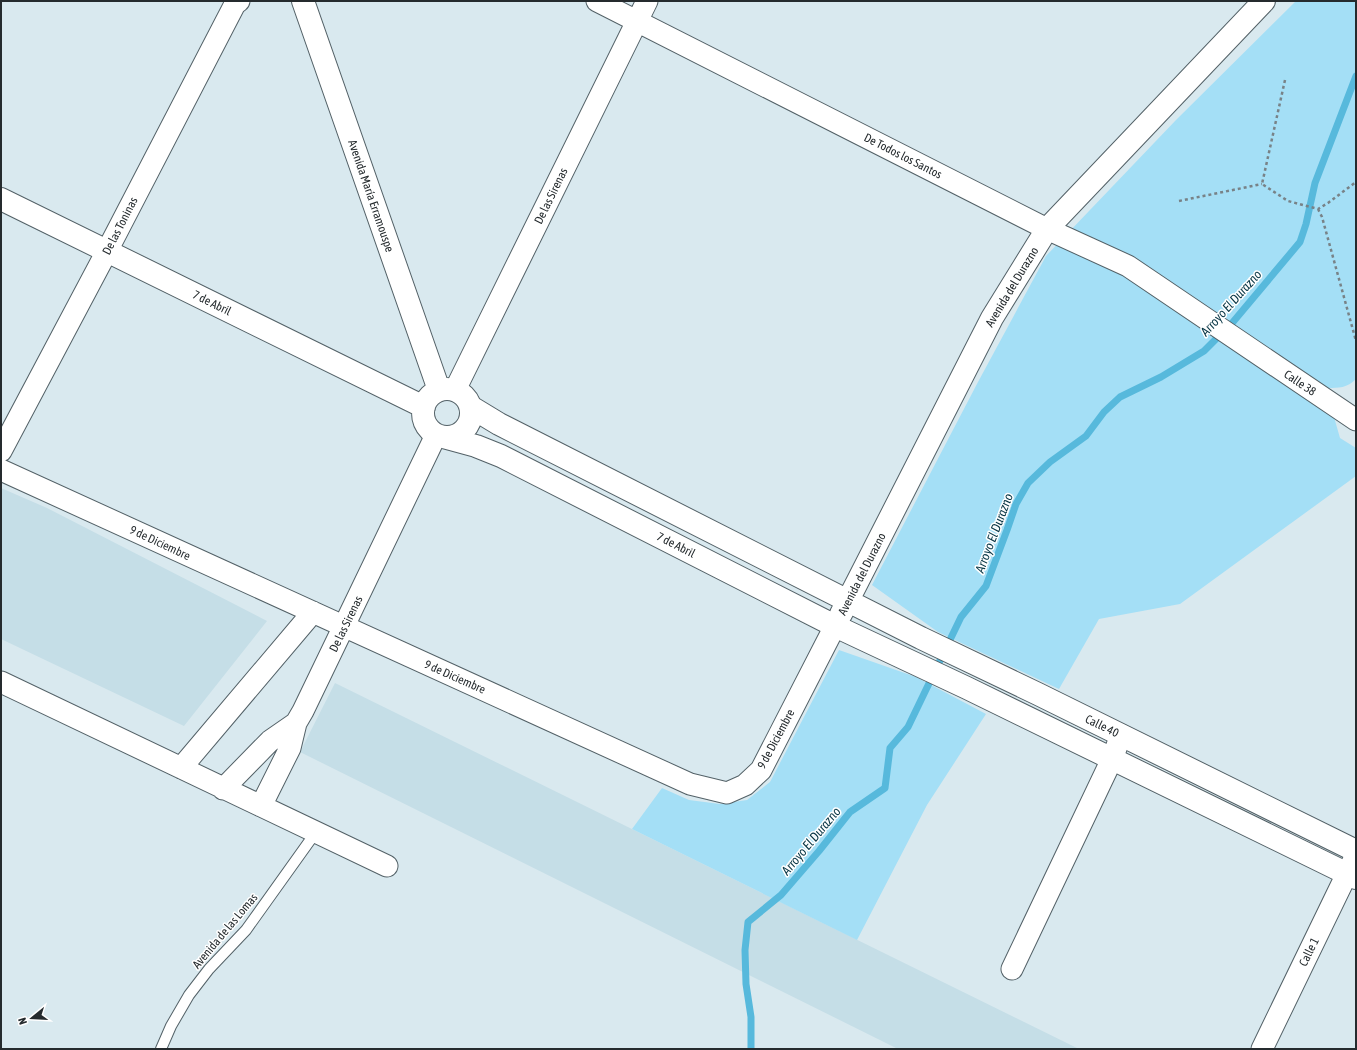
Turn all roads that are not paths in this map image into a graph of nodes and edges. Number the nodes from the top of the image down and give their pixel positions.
1 (239, 1) edge
2 (303, 1) edge
3 (597, 1) edge
4 (647, 1) edge
5 (1264, 1) edge
6 (638, 21) junction
7 (1, 199) edge
8 (1047, 229) junction
9 (107, 251) junction
10 (1203, 318) joint
11 (447, 390) junction
12 (424, 407) junction
13 (470, 407) junction
14 (1354, 415) edge
15 (439, 436) junction
16 (1, 450) edge
17 (1, 470) edge
18 (848, 601) junction
19 (313, 612) junction
20 (835, 626) junction
21 (344, 627) junction
22 (1, 682) edge
23 (296, 723) junction
24 (1121, 735) junction
25 (1112, 759) junction
26 (181, 768) junction
27 (223, 789) junction
28 (261, 806) junction
29 (316, 832) junction
30 (1356, 851) edge
31 (387, 866) dead end
32 (1353, 869) edge
33 (1012, 970) dead end
34 (161, 1049) edge
35 (1262, 1049) edge

1 - 9 street, De las Toninas
2 - 11 main road, Avenida María Erramouspe
3 - 6 street, De Todos los Santos
4 - 6 street, De las Sirenas
5 - 8 main road, Avenida del Durazno
6 - 8 street, De Todos los Santos
6 - 11 street, De las Sirenas
7 - 9 main road, 7 de Abril
8 - 10 street, De Todos los Santos
8 - 18 main road, Avenida del Durazno
9 - 12 main road, 7 de Abril
9 - 16 street, De las Toninas
10 - 14 street, Calle 38
11 - 12 main road
11 - 13 main road
12 - 15 main road
13 - 15 main road
13 - 18 main road
15 - 20 main road, 7 de Abril
15 - 21 street, De las Sirenas
17 - 19 street, 9 de Diciembre
18 - 20 main road, Avenida del Durazno
18 - 24 main road, Calle 40
19 - 21 street, 9 de Diciembre
19 - 26 street
20 - 21 street, 9 de Diciembre
20 - 25 main road, 7 de Abril
21 - 23 street, De las Sirenas
22 - 26 street
23 - 27 street, De las Sirenas
23 - 28 street
24 - 25 street
24 - 30 main road, Calle 40
25 - 32 main road
25 - 33 street
26 - 27 street
27 - 28 street
28 - 29 street
29 - 31 street
29 - 34 lane, Avenida de las Lomas
32 - 35 street, Calle 1

